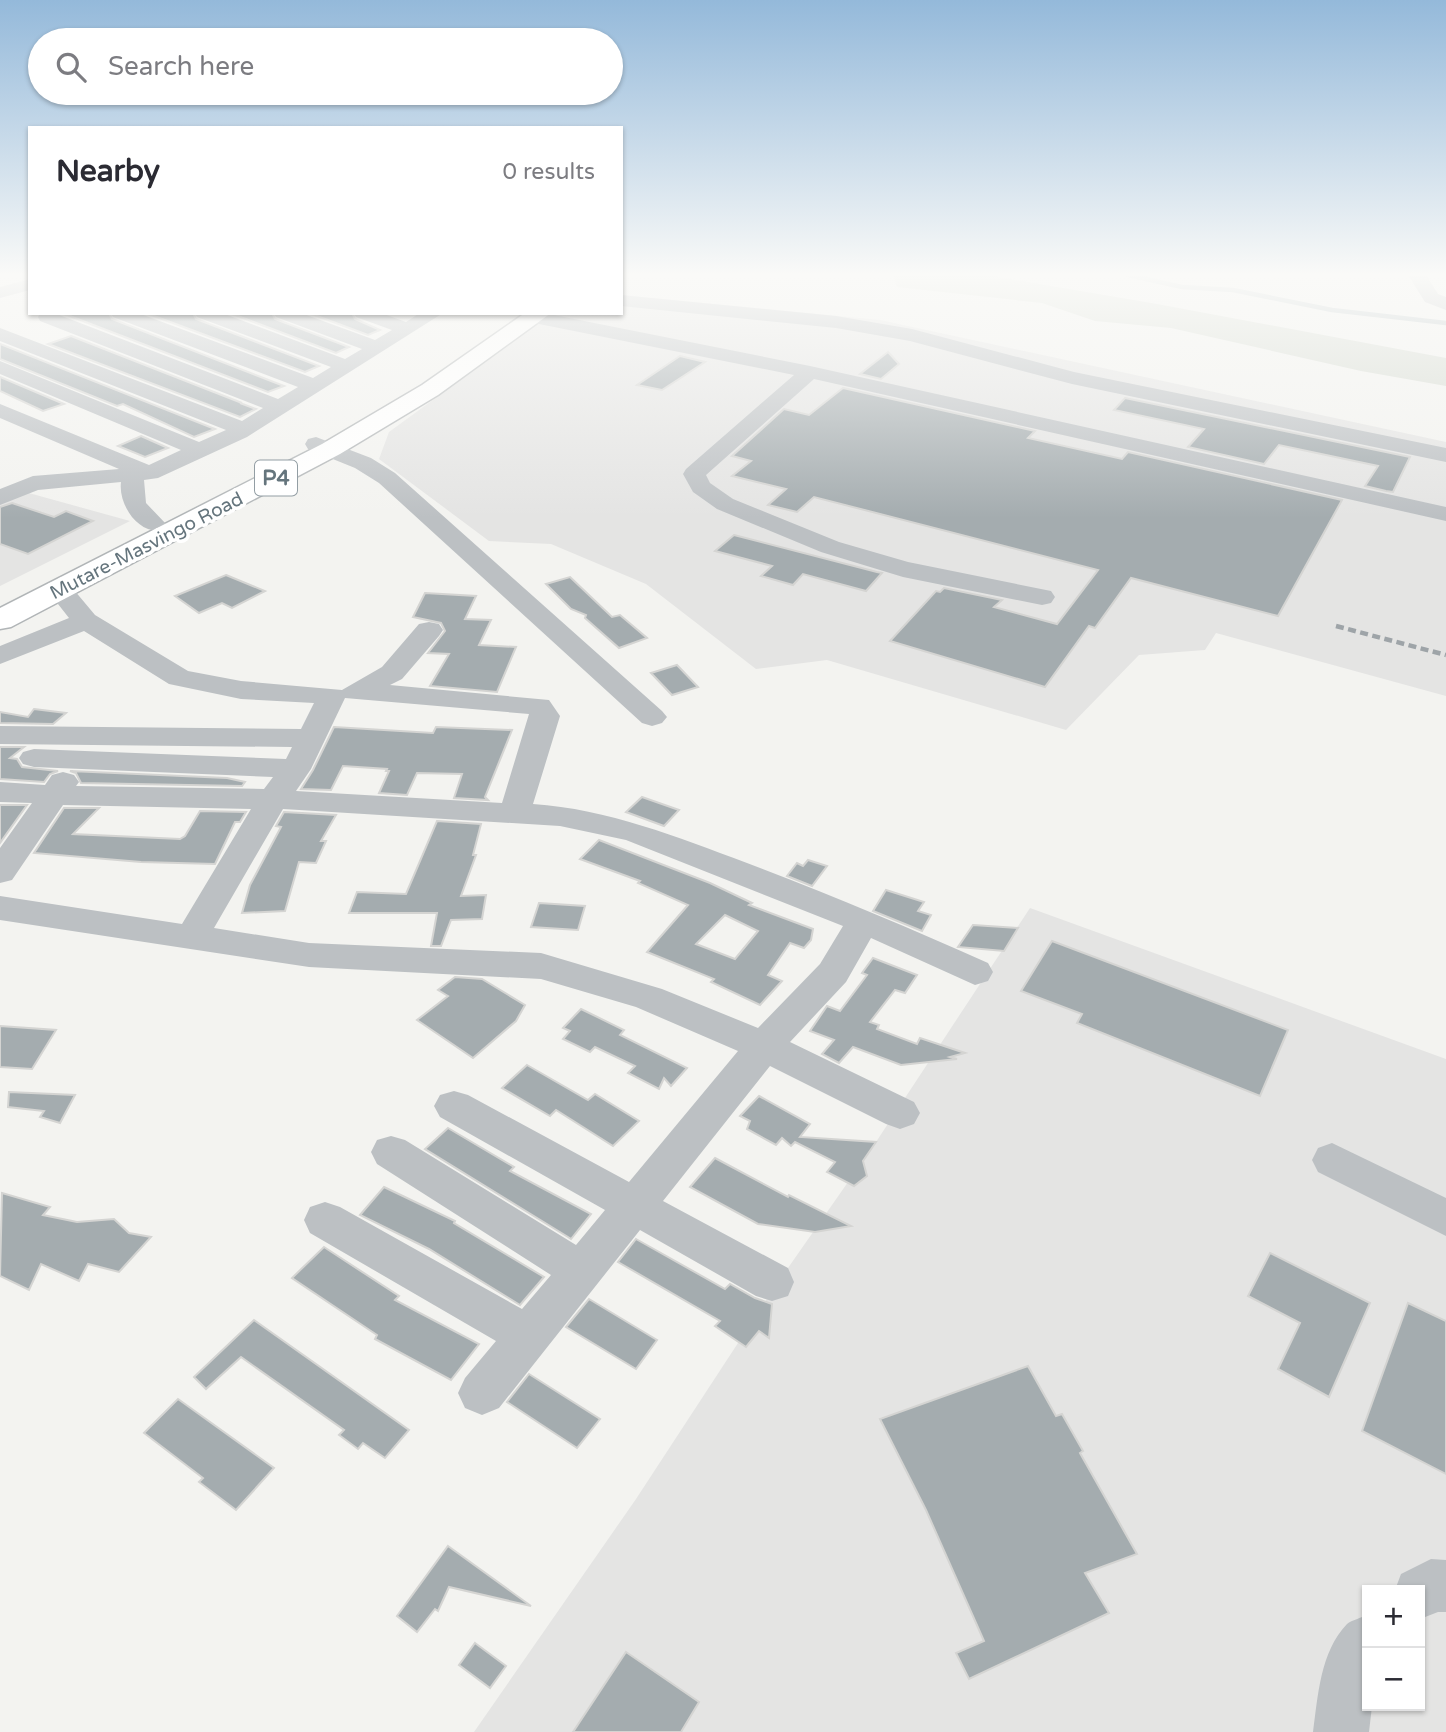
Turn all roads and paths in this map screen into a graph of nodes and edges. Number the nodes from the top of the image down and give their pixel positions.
1 (56, 356) edge
2 (154, 356) edge
3 (234, 356) edge
4 (320, 356) edge
5 (365, 356) edge
6 (476, 356) edge
7 (731, 356) edge
8 (989, 356) edge
9 (347, 366) junction
10 (0, 368) edge
11 (810, 372) junction
12 (315, 386) junction
13 (55, 391) junction
14 (280, 407) junction
15 (0, 411) edge
16 (244, 429) junction
17 (323, 447) junction
18 (199, 450) junction
19 (1446, 456) edge
20 (0, 472) edge
21 (142, 474) junction
22 (33, 483) junction
23 (0, 498) edge
24 (1446, 513) edge
25 (155, 525) junction
26 (60, 590) junction
27 (1042, 597) dead end
28 (0, 607) edge
29 (0, 620) edge
30 (86, 621) junction
31 (429, 630) dead end
32 (0, 656) edge
33 (346, 693) junction
34 (652, 718) dead end
35 (0, 735) edge
36 (312, 738) junction
37 (85, 749) junction
38 (0, 757) edge
39 (296, 769) junction
40 (0, 792) edge
41 (55, 795) junction
42 (273, 799) junction
43 (514, 814) junction
44 (0, 872) edge
45 (0, 908) edge
46 (864, 921) junction
47 (192, 937) junction
48 (975, 972) dead end
49 (764, 1046) junction
50 (454, 1106) dead end
51 (900, 1113) dead end
52 (391, 1152) dead end
53 (1332, 1160) dead end
54 (634, 1206) junction
55 (1446, 1218) edge
56 (325, 1220) dead end
57 (581, 1271) junction
58 (772, 1282) dead end
59 (528, 1336) junction
60 (482, 1393) dead end
61 (1446, 1586) edge
62 (1425, 1589) edge
63 (1363, 1648) edge
64 (1341, 1732) edge

1 - 16 street
2 - 14 street
3 - 12 street
4 - 9 street
5 - 9 street
6 - 17 highway, Mutare-Masvingo Road / P4
7 - 11 street
8 - 19 street
9 - 12 street
10 - 13 street
11 - 24 street
11 - 27 street
12 - 14 street
13 - 15 street
13 - 18 street
14 - 16 street
15 - 21 street
16 - 18 street
17 - 25 highway, Mutare-Masvingo Road / P4
17 - 26 highway, Mutare-Masvingo Road / P4
17 - 34 street
18 - 21 street
20 - 22 street
21 - 22 street
21 - 25 street
22 - 23 street
25 - 28 highway, Mutare-Masvingo Road / P4
26 - 29 highway, Mutare-Masvingo Road / P4
26 - 30 street
30 - 32 street
30 - 33 street
31 - 33 street
33 - 36 street
33 - 43 street
35 - 37 street
36 - 37 street
36 - 39 street
37 - 38 street
37 - 39 street
37 - 41 street
39 - 42 street
40 - 41 street
41 - 42 street
41 - 44 street
42 - 43 street
42 - 47 street
43 - 46 street
45 - 47 street
46 - 48 street
46 - 49 street
47 - 49 street
49 - 51 street
49 - 54 street
50 - 54 street
52 - 57 street
53 - 55 street
54 - 57 street
54 - 58 street
56 - 59 street
57 - 59 street
59 - 60 street
61 - 62 street
63 - 64 street

